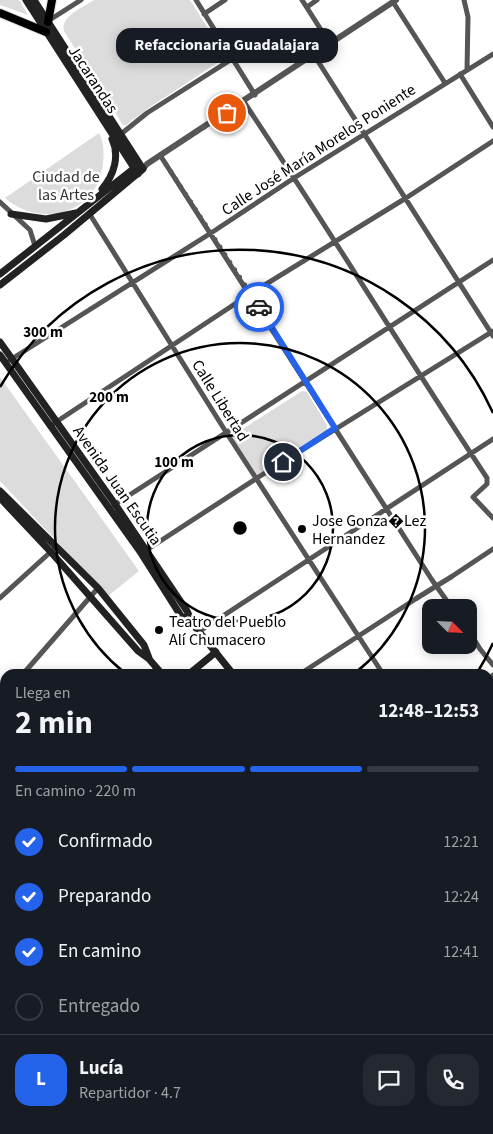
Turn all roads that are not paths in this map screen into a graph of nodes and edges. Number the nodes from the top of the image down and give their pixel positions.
1 (26, 0) edge
2 (34, 0) edge
3 (52, 0) edge
4 (81, 0) edge
5 (196, 0) edge
6 (225, 0) edge
7 (302, 0) edge
8 (317, 0) edge
9 (464, 0) edge
10 (395, 1) edge
11 (306, 6) junction
12 (0, 13) edge
13 (204, 14) junction
14 (48, 22) junction
15 (46, 32) junction
16 (330, 44) junction
17 (493, 54) edge
18 (314, 55) junction
19 (232, 59) junction
20 (467, 70) junction
21 (460, 74) junction
22 (445, 83) junction
23 (254, 95) junction
24 (244, 102) junction
25 (102, 116) junction
26 (493, 127) edge
27 (121, 134) junction
28 (365, 134) junction
29 (493, 141) edge
30 (160, 155) junction
31 (140, 168) junction
32 (294, 178) junction
33 (406, 198) junction
34 (93, 200) junction
35 (0, 202) edge
36 (78, 212) junction
37 (89, 213) junction
38 (12, 214) junction
39 (211, 233) junction
40 (334, 242) junction
41 (36, 246) junction
42 (493, 260) edge
43 (0, 274) edge
44 (133, 283) junction
45 (458, 283) junction
46 (0, 285) edge
47 (250, 294) junction
48 (389, 328) junction
49 (492, 333) edge
50 (0, 342) edge
51 (172, 345) junction
52 (0, 355) edge
53 (9, 361) junction
54 (420, 376) junction
55 (306, 381) junction
56 (53, 424) junction
57 (335, 428) junction
58 (226, 432) junction
59 (493, 439) edge
60 (471, 453) junction
61 (257, 478) junction
62 (0, 491) edge
63 (0, 498) edge
64 (112, 506) junction
65 (386, 507) junction
66 (493, 518) edge
67 (53, 549) junction
68 (493, 549) edge
69 (144, 551) junction
70 (309, 558) junction
71 (98, 588) junction
72 (90, 597) junction
73 (0, 598) edge
74 (446, 599) edge
75 (200, 631) junction
76 (359, 635) junction
77 (478, 643) edge
78 (216, 652) junction
79 (149, 658) junction
80 (493, 664) edge
81 (27, 669) edge
82 (157, 669) edge
83 (195, 669) edge
84 (229, 669) edge
85 (308, 669) edge
86 (379, 669) edge

1 - 15 main road, Jacarandas
2 - 14 main road, Jacarandas
3 - 14 main road
4 - 14 street
5 - 13 street
6 - 13 street
7 - 11 street
8 - 11 street
9 - 20 street
10 - 16 street
10 - 22 street
11 - 16 street
12 - 15 main road
13 - 19 street
14 - 27 main road, Jacarandas
15 - 25 main road, Jacarandas
16 - 18 street
17 - 20 street, Calle José María Morelos Poniente
18 - 23 street
18 - 28 street
19 - 23 street
19 - 27 street
20 - 21 street, Calle José María Morelos Poniente
21 - 22 street, Calle José María Morelos Poniente
21 - 26 street
22 - 28 street, Calle José María Morelos Poniente
23 - 24 street
24 - 30 street
24 - 32 street
25 - 31 main road, Jacarandas
25 - 34 main road
27 - 31 main road, Jacarandas
28 - 32 street, Calle José María Morelos Poniente
28 - 33 street
29 - 33 street
30 - 31 street
30 - 39 street
31 - 34 main road
31 - 37 main road
32 - 39 street, Calle José María Morelos Poniente
32 - 40 street
33 - 40 street
33 - 45 street
34 - 36 main road
35 - 38 street
36 - 38 main road
36 - 41 main road
37 - 44 street, Calle Libertad
37 - 46 main road
38 - 41 street
39 - 44 street, Calle José María Morelos Poniente
39 - 47 street
40 - 47 street
40 - 48 street
41 - 43 main road
42 - 45 street
44 - 51 street, Calle Libertad
44 - 53 street, Calle José María Morelos Poniente
45 - 48 street
45 - 49 street
47 - 51 street
47 - 55 street
48 - 54 street
48 - 55 street
49 - 54 street
50 - 53 main road, Avenida Juan Escutia
51 - 56 street
51 - 58 street, Calle Libertad
52 - 53 main road, Avenida Juan Escutia
53 - 56 main road, Avenida Juan Escutia
54 - 57 street
54 - 60 street
55 - 57 street
55 - 58 street
56 - 64 main road, Avenida Juan Escutia
57 - 61 street
57 - 65 street
58 - 61 street, Calle Libertad
58 - 64 street
59 - 60 street
60 - 65 street
60 - 66 street
61 - 69 street
61 - 70 street, Calle Libertad
62 - 67 main road
63 - 67 main road
64 - 69 main road, Avenida Juan Escutia
65 - 70 street
65 - 74 street
67 - 71 main road
67 - 72 main road
67 - 73 street
68 - 76 street, bridge
69 - 75 main road, Avenida Juan Escutia
70 - 75 street
70 - 76 street, Calle Libertad
71 - 72 street
71 - 79 main road
72 - 79 main road
72 - 81 street
75 - 78 main road, Avenida Juan Escutia
76 - 85 street
76 - 86 street, Calle Libertad
77 - 80 street
78 - 83 main road
78 - 84 main road, Avenida Juan Escutia
79 - 82 main road

